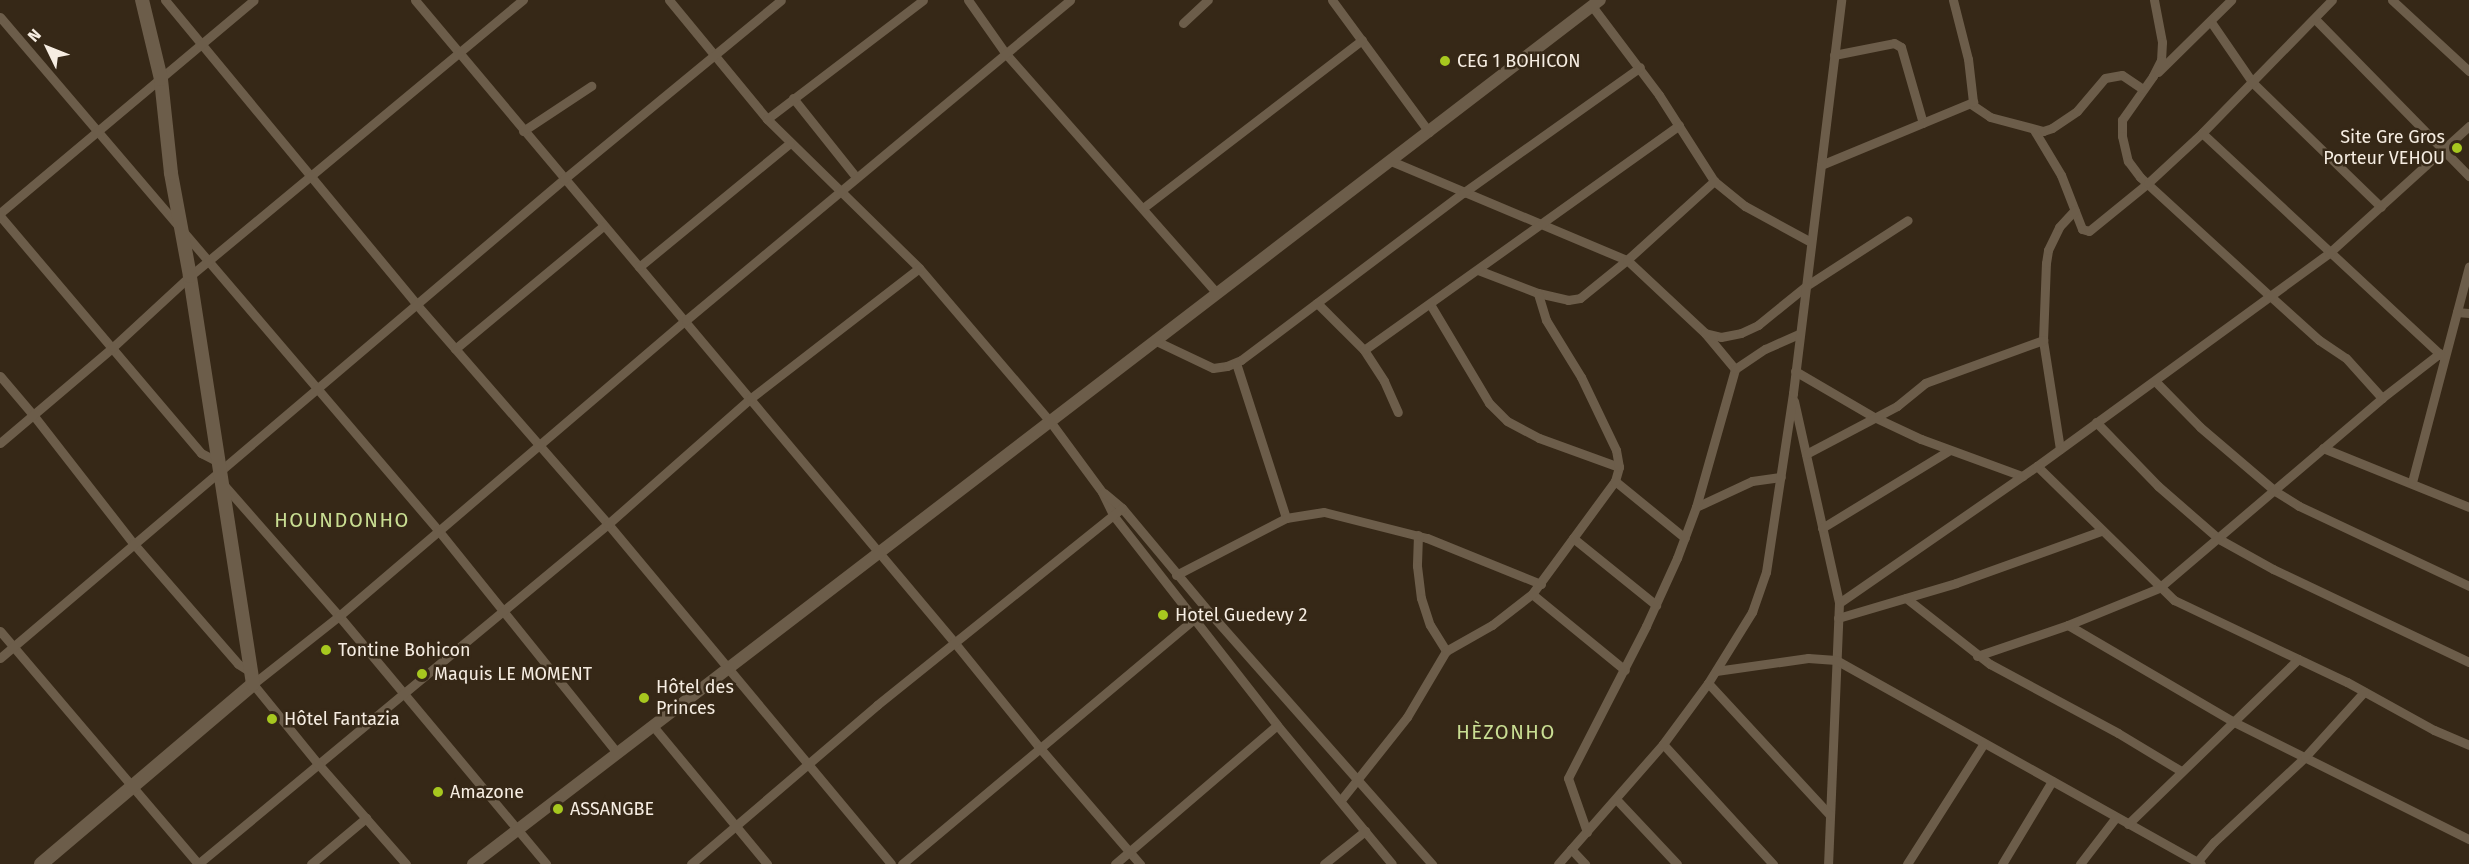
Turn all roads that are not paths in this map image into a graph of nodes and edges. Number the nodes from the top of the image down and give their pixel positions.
1 (142, 0) edge
2 (165, 0) edge
3 (254, 0) edge
4 (415, 0) edge
5 (524, 0) edge
6 (669, 0) edge
7 (781, 0) edge
8 (923, 0) edge
9 (968, 0) edge
10 (1070, 0) edge
11 (1208, 0) edge
12 (1332, 0) edge
13 (1841, 0) edge
14 (1953, 0) edge
15 (2154, 0) edge
16 (2231, 0) edge
17 (2331, 0) edge
18 (2391, 0) edge
19 (1596, 3) edge
20 (0, 17) edge
21 (2316, 19) junction
22 (2211, 22) junction
23 (1183, 23) dead end
24 (1362, 40) junction
25 (202, 43) junction
26 (1006, 54) junction
27 (1834, 55) junction
28 (459, 56) junction
29 (714, 58) junction
30 (1640, 67) junction
31 (2469, 71) edge
32 (2154, 76) junction
33 (161, 79) junction
34 (2253, 83) junction
35 (591, 86) dead end
36 (2143, 89) junction
37 (793, 98) junction
38 (1971, 104) junction
39 (767, 119) junction
40 (1923, 123) junction
41 (1679, 125) junction
42 (2469, 126) edge
43 (98, 130) junction
44 (2034, 130) junction
45 (523, 131) junction
46 (1429, 132) junction
47 (2202, 133) junction
48 (790, 143) junction
49 (2443, 152) junction
50 (1391, 160) junction
51 (1821, 165) junction
52 (311, 175) junction
53 (2469, 176) edge
54 (856, 177) junction
55 (564, 179) junction
56 (1714, 181) junction
57 (2148, 183) junction
58 (841, 190) junction
59 (1463, 193) junction
60 (2381, 207) junction
61 (1143, 208) junction
62 (2075, 210) junction
63 (0, 214) edge
64 (1908, 220) dead end
65 (1542, 223) junction
66 (603, 226) junction
67 (182, 233) junction
68 (1809, 241) junction
69 (2328, 253) junction
70 (1627, 260) junction
71 (209, 262) junction
72 (2469, 266) edge
73 (639, 267) junction
74 (919, 268) junction
75 (1478, 270) junction
76 (190, 276) junction
77 (1806, 286) junction
78 (1216, 292) junction
79 (1538, 292) junction
80 (2269, 296) junction
81 (1317, 303) junction
82 (1430, 304) junction
83 (417, 305) junction
84 (2457, 312) junction
85 (2469, 313) edge
86 (686, 320) junction
87 (1705, 333) junction
88 (1798, 334) junction
89 (1154, 340) junction
90 (2043, 340) junction
91 (113, 347) junction
92 (455, 349) junction
93 (1364, 350) junction
94 (2442, 355) junction
95 (1236, 363) junction
96 (1735, 369) junction
97 (1795, 371) junction
98 (0, 376) edge
99 (2155, 381) junction
100 (317, 388) junction
101 (1793, 393) junction
102 (751, 398) junction
103 (2382, 399) junction
104 (1398, 412) dead end
105 (34, 416) junction
106 (1874, 417) junction
107 (1049, 420) junction
108 (2096, 422) junction
109 (0, 442) edge
110 (539, 445) junction
111 (2323, 448) junction
112 (2060, 449) junction
113 (1948, 450) junction
114 (1806, 454) junction
115 (2037, 466) junction
116 (1619, 467) junction
117 (219, 471) junction
118 (2022, 476) junction
119 (1781, 477) junction
120 (1615, 481) junction
121 (2412, 482) junction
122 (2275, 491) junction
123 (1102, 492) junction
124 (1696, 507) junction
125 (2469, 507) edge
126 (1122, 508) junction
127 (1113, 514) junction
128 (1286, 518) junction
129 (608, 525) junction
130 (1822, 528) junction
131 (438, 530) junction
132 (2102, 531) junction
133 (1418, 535) junction
134 (1573, 538) junction
135 (1685, 538) junction
136 (2218, 539) junction
137 (134, 543) junction
138 (879, 553) junction
139 (1176, 575) junction
140 (1541, 584) junction
141 (2469, 586) edge
142 (2159, 588) junction
143 (1532, 594) junction
144 (1906, 598) junction
145 (1839, 603) junction
146 (1656, 605) junction
147 (505, 611) junction
148 (339, 616) junction
149 (1838, 618) junction
150 (1194, 619) junction
151 (2068, 625) junction
152 (0, 631) edge
153 (954, 642) junction
154 (13, 647) junction
155 (1446, 651) junction
156 (1977, 656) junction
157 (1248, 657) junction
158 (0, 658) edge
159 (2298, 659) junction
160 (1836, 660) junction
161 (2469, 662) edge
162 (728, 668) junction
163 (1234, 668) junction
164 (1625, 670) junction
165 (1716, 671) junction
166 (252, 678) junction
167 (1708, 683) junction
168 (2364, 692) junction
169 (405, 695) junction
170 (2232, 721) junction
171 (1277, 725) junction
172 (653, 726) junction
173 (1984, 743) junction
174 (1663, 744) junction
175 (2469, 745) edge
176 (1039, 747) junction
177 (617, 753) junction
178 (2306, 757) junction
179 (808, 764) junction
180 (319, 765) junction
181 (2181, 771) junction
182 (1356, 779) junction
183 (2052, 781) junction
184 (131, 787) junction
185 (1617, 799) junction
186 (1341, 800) junction
187 (1830, 815) junction
188 (2116, 817) junction
189 (366, 818) junction
190 (2128, 824) junction
191 (736, 826) junction
192 (518, 830) junction
193 (1365, 831) junction
194 (1587, 832) junction
195 (2469, 839) edge
196 (1571, 849) junction
197 (1130, 851) junction
198 (2199, 863) edge
199 (41, 864) edge
200 (198, 864) edge
201 (311, 864) edge
202 (406, 864) edge
203 (473, 864) edge
204 (546, 864) edge
205 (691, 864) edge
206 (767, 864) edge
207 (891, 864) edge
208 (902, 864) edge
209 (1114, 864) edge
210 (1140, 864) edge
211 (1324, 864) edge
212 (1392, 864) edge
213 (1432, 864) edge
214 (1558, 864) edge
215 (1585, 864) edge
216 (1677, 864) edge
217 (1773, 864) edge
218 (1828, 864) edge
219 (1907, 864) edge
220 (2002, 864) edge
221 (2080, 864) edge

1 - 33 main road
2 - 25 street
3 - 25 street
4 - 28 street
5 - 28 street
6 - 29 street
7 - 29 street
8 - 37 street
9 - 26 street
10 - 26 street
11 - 23 street
12 - 24 street
13 - 27 street
14 - 38 street
15 - 32 street
16 - 22 street
17 - 21 street
18 - 31 street
19 - 30 street
19 - 46 street
20 - 43 street
21 - 34 street
21 - 49 street
22 - 32 street
22 - 34 street
24 - 46 street
24 - 61 street
25 - 33 street
25 - 52 street
26 - 54 street
26 - 61 street
27 - 40 street
27 - 51 street
28 - 45 street
28 - 52 street
29 - 39 street
29 - 55 street
30 - 41 street
30 - 59 street
32 - 36 street
33 - 43 street
33 - 67 main road
34 - 47 street
34 - 60 street
35 - 45 street
36 - 44 street
36 - 57 street
37 - 39 street
37 - 54 street
38 - 40 street
38 - 44 street
39 - 48 street
40 - 51 street
41 - 56 street
41 - 65 street
42 - 49 street
43 - 63 street
43 - 67 street
44 - 62 street
45 - 55 street
46 - 50 street
47 - 57 street
47 - 69 street
48 - 58 street
48 - 73 street
49 - 53 street
49 - 60 street
50 - 59 street
50 - 78 street
51 - 68 street
52 - 71 street
52 - 83 street
54 - 58 street
55 - 66 street
55 - 83 street
56 - 68 street
56 - 70 street
57 - 62 street
57 - 80 street
58 - 74 street
58 - 86 street
59 - 65 street
59 - 81 street
60 - 69 street
61 - 78 street
62 - 90 street
63 - 91 street
64 - 77 street
65 - 70 street
65 - 75 street
66 - 73 street
66 - 92 street
67 - 71 street
67 - 76 main road
68 - 77 street
69 - 80 street
69 - 94 street
70 - 79 street
70 - 87 street
71 - 76 street
71 - 100 street
72 - 84 street
73 - 86 street
74 - 102 street
74 - 107 street
75 - 79 street
75 - 82 street
76 - 91 street
76 - 117 main road
77 - 87 street
77 - 88 street
78 - 89 street
79 - 116 street
80 - 99 street
80 - 103 street
81 - 93 street
81 - 95 street
82 - 93 street
82 - 116 street
83 - 92 street
83 - 100 street
84 - 85 street
84 - 94 street
86 - 102 street
86 - 110 street
87 - 96 street
88 - 96 street
88 - 97 street
89 - 95 street
89 - 107 street
90 - 106 street
90 - 112 street
91 - 105 street
91 - 117 street
92 - 110 street
93 - 104 street
94 - 103 street
94 - 121 street
95 - 128 street
96 - 124 street
97 - 101 street
97 - 106 street
98 - 105 street
99 - 108 street
99 - 122 street
100 - 117 street
100 - 131 street
101 - 114 street
101 - 119 street
102 - 129 street
102 - 138 street
103 - 111 street
105 - 109 street
105 - 137 street
106 - 113 street
106 - 114 street
107 - 123 street
107 - 138 street
108 - 112 street
108 - 136 street
110 - 129 street
110 - 131 street
111 - 121 street
111 - 122 street
112 - 115 street
113 - 118 street
113 - 130 street
114 - 130 street
115 - 118 street
115 - 132 street
116 - 120 street
117 - 137 street
117 - 148 street
117 - 166 main road
118 - 145 street
119 - 124 street
119 - 165 street
120 - 134 street
120 - 135 street
121 - 125 street
122 - 136 street
122 - 141 street
123 - 126 street
123 - 127 street
124 - 135 street
126 - 127 street
126 - 139 street
127 - 150 street
127 - 153 street
128 - 133 street
128 - 139 street
129 - 147 street
129 - 162 street
130 - 145 street
131 - 147 street
131 - 148 street
132 - 142 street
132 - 144 street
133 - 140 street
133 - 155 street
134 - 140 street
134 - 146 street
135 - 146 street
136 - 142 street
136 - 161 street
137 - 154 street
137 - 166 street
138 - 153 street
138 - 162 street
139 - 157 street
140 - 143 street
142 - 151 street
142 - 159 street
143 - 155 street
143 - 164 street
144 - 149 street
144 - 156 street
145 - 149 street
146 - 164 street
147 - 169 street
147 - 177 street
148 - 166 street
148 - 169 street
149 - 160 street
150 - 163 street
150 - 176 street
151 - 156 street
151 - 170 street
152 - 154 street
153 - 176 street
153 - 179 street
154 - 158 street
154 - 184 street
155 - 182 street
156 - 181 street
157 - 163 street
157 - 182 street
159 - 168 street
159 - 170 street
160 - 165 street
160 - 173 street
160 - 187 street
162 - 172 street
162 - 179 street
163 - 171 street
164 - 194 street
165 - 167 street
166 - 180 street
166 - 184 main road
167 - 174 street
167 - 187 street
168 - 175 street
168 - 178 street
169 - 180 street
169 - 192 street
170 - 178 street
170 - 181 street
171 - 186 street
171 - 197 street
172 - 177 street
172 - 191 street
173 - 183 street
173 - 219 street
174 - 185 street
174 - 217 street
176 - 197 street
176 - 208 street
177 - 192 street
178 - 195 street
178 - 198 street
179 - 191 street
179 - 207 street
180 - 189 street
180 - 200 street
181 - 190 street
182 - 186 street
182 - 213 street
183 - 188 street
183 - 220 street
184 - 199 main road
184 - 200 street
185 - 194 street
185 - 216 street
186 - 193 street
187 - 218 street
188 - 190 street
188 - 221 street
189 - 201 street
189 - 202 street
190 - 198 street
191 - 205 street
191 - 206 street
192 - 203 street
192 - 204 street
193 - 211 street
193 - 212 street
194 - 196 street
196 - 214 street
196 - 215 street
197 - 209 street
197 - 210 street

